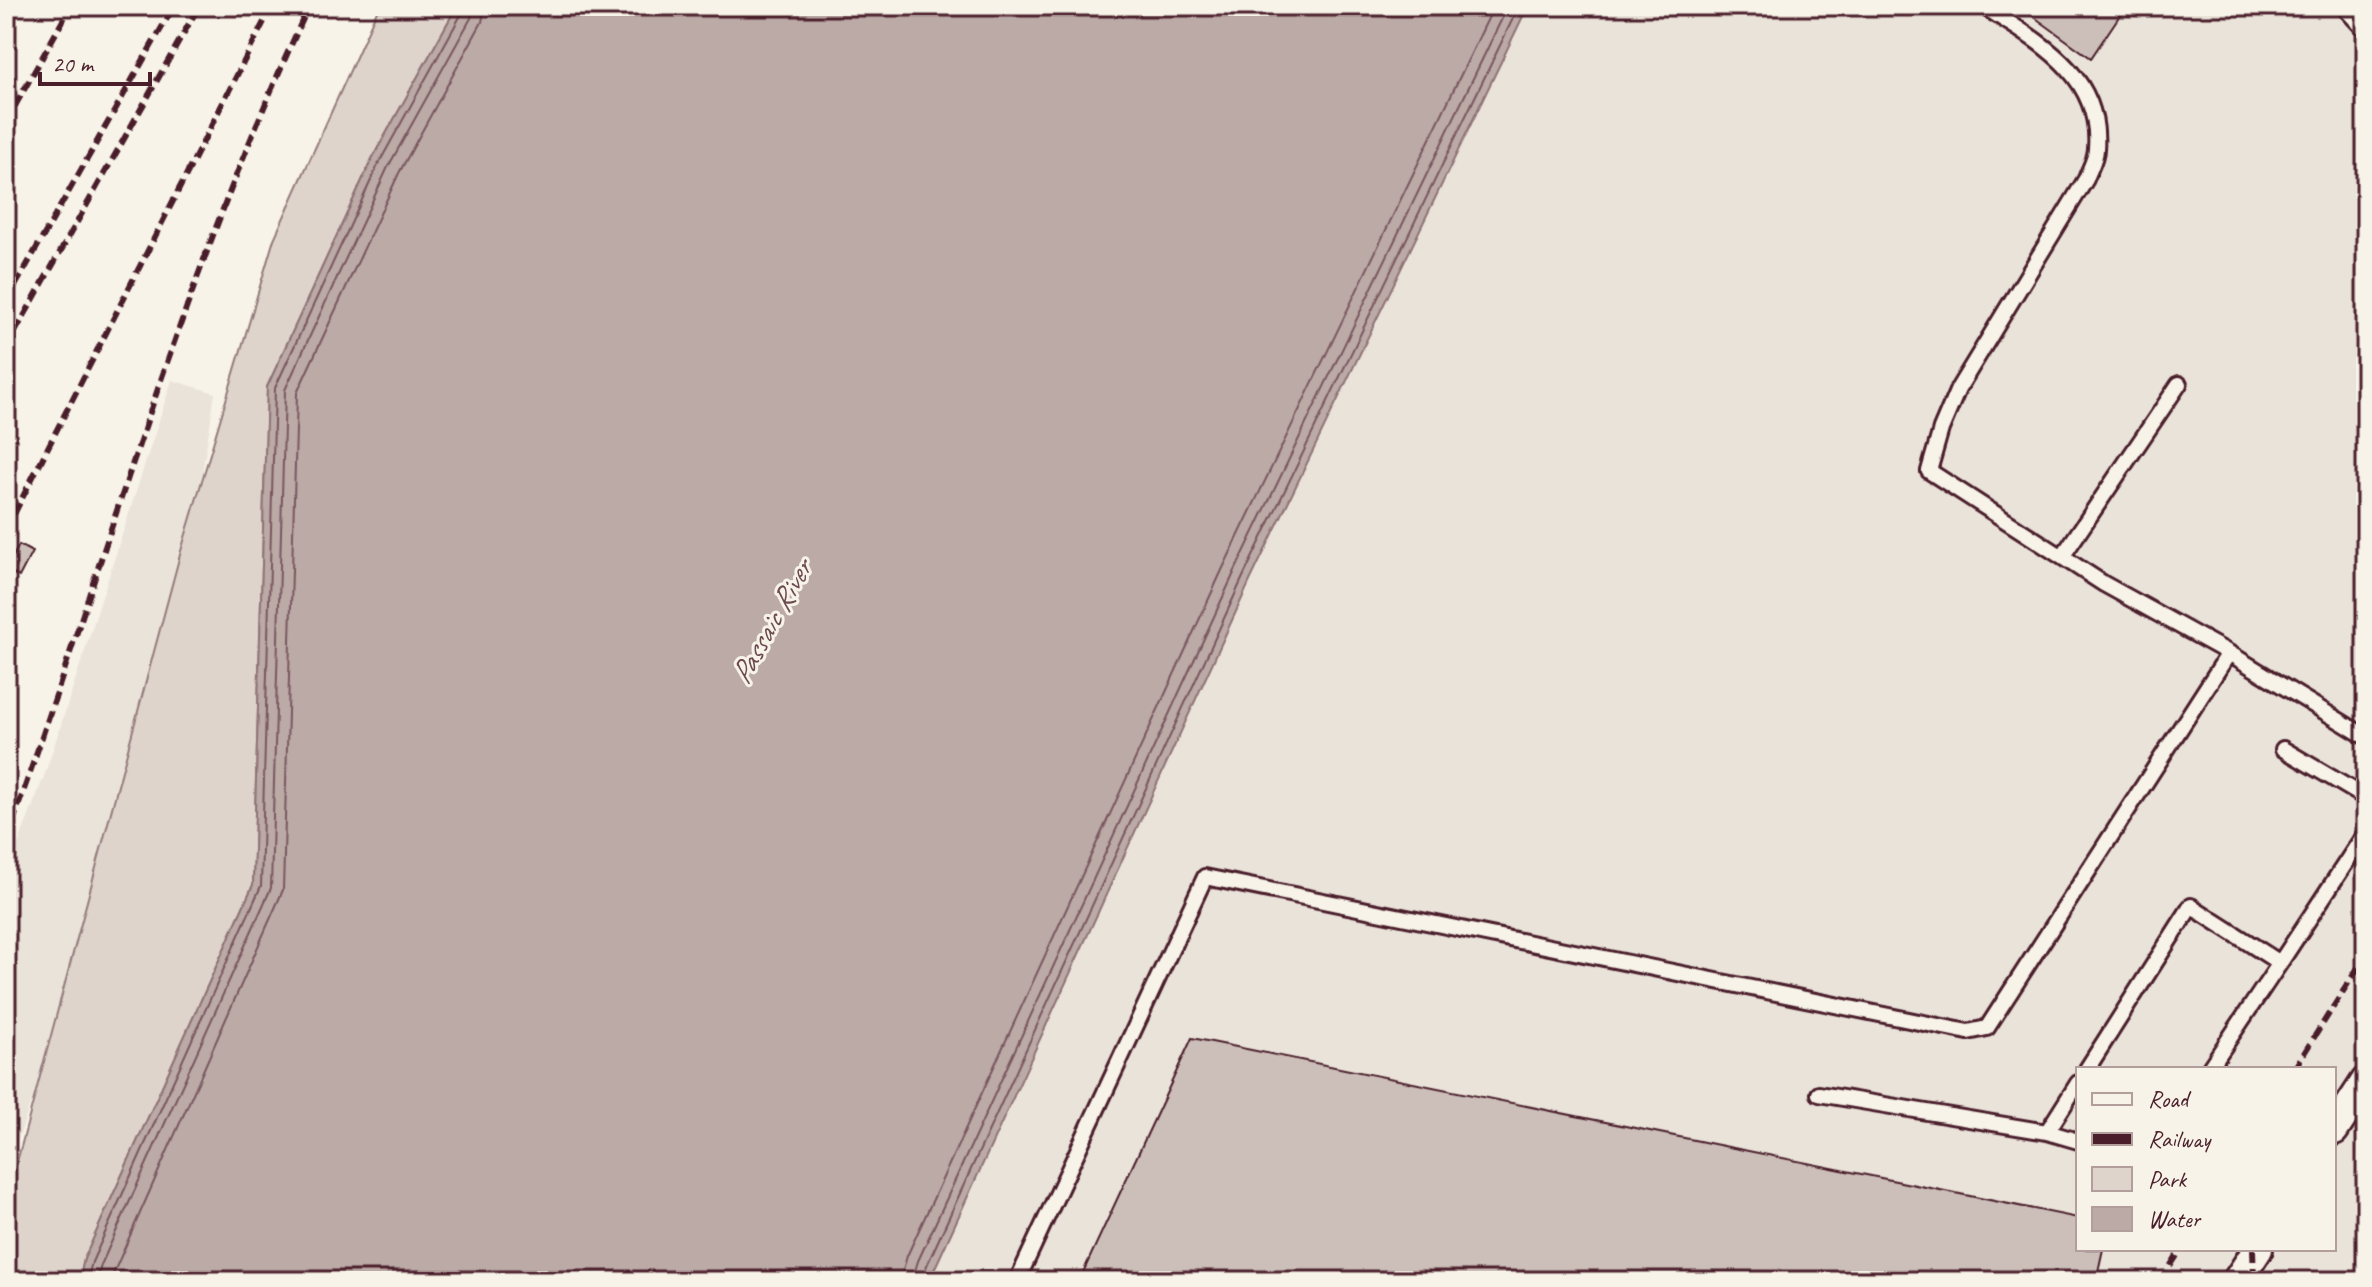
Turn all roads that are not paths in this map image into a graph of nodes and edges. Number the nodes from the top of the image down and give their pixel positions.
1 (1983, 6) edge
2 (2343, 6) edge
3 (2366, 31) edge
4 (2179, 384) dead end
5 (2062, 557) junction
6 (2229, 653) junction
7 (2366, 737) edge
8 (2283, 749) dead end
9 (2366, 798) edge
10 (2366, 832) edge
11 (2280, 963) junction
12 (2088, 1067) edge
13 (2210, 1067) edge
14 (2366, 1081) edge
15 (2076, 1086) edge
16 (1819, 1094) dead end
17 (2336, 1127) edge
18 (2047, 1132) junction
19 (2076, 1140) edge
20 (2257, 1251) edge
21 (1017, 1281) edge
22 (2237, 1281) edge

1 - 5 lane
2 - 3 lane
4 - 5 lane
5 - 6 lane
6 - 7 lane
6 - 21 lane
8 - 9 lane
10 - 11 lane
11 - 12 lane
11 - 13 lane
14 - 17 street
15 - 18 lane
16 - 18 lane
18 - 19 lane
20 - 22 street

